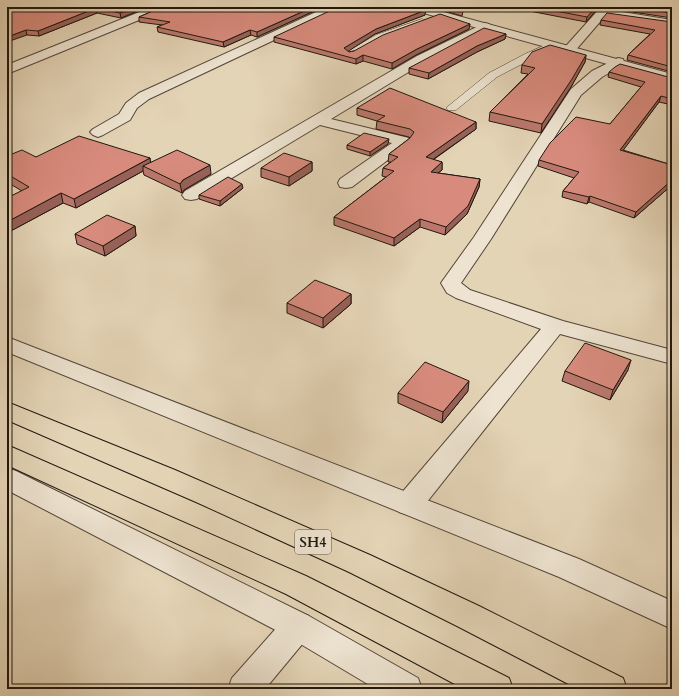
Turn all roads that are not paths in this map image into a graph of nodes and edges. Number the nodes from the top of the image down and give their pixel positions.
1 (162, 7) edge
2 (336, 7) edge
3 (421, 8) edge
4 (605, 10) edge
5 (441, 14) junction
6 (672, 23) edge
7 (485, 26) junction
8 (554, 45) junction
9 (570, 49) junction
10 (350, 53) edge
11 (618, 62) junction
12 (7, 70) edge
13 (672, 78) edge
14 (452, 108) dead end
15 (318, 120) junction
16 (98, 132) dead end
17 (346, 183) dead end
18 (191, 195) dead end
19 (555, 326) junction
20 (7, 344) edge
21 (672, 357) edge
22 (7, 410) edge
23 (7, 454) edge
24 (7, 478) edge
25 (409, 504) junction
26 (672, 615) edge
27 (298, 626) junction
28 (244, 689) edge
29 (406, 689) edge
30 (496, 689) edge
31 (612, 689) edge

1 - 12 street
2 - 16 street
3 - 5 street
4 - 6 street
4 - 9 street
5 - 7 street
5 - 10 lane
7 - 8 street
7 - 15 street
8 - 9 street
8 - 14 lane
9 - 11 street
11 - 13 street
11 - 19 street
15 - 17 street
15 - 18 street
19 - 21 street
19 - 25 street
20 - 25 street
22 - 31 highway, SH4
23 - 30 highway
24 - 27 street
25 - 26 street
27 - 28 street
27 - 29 street

